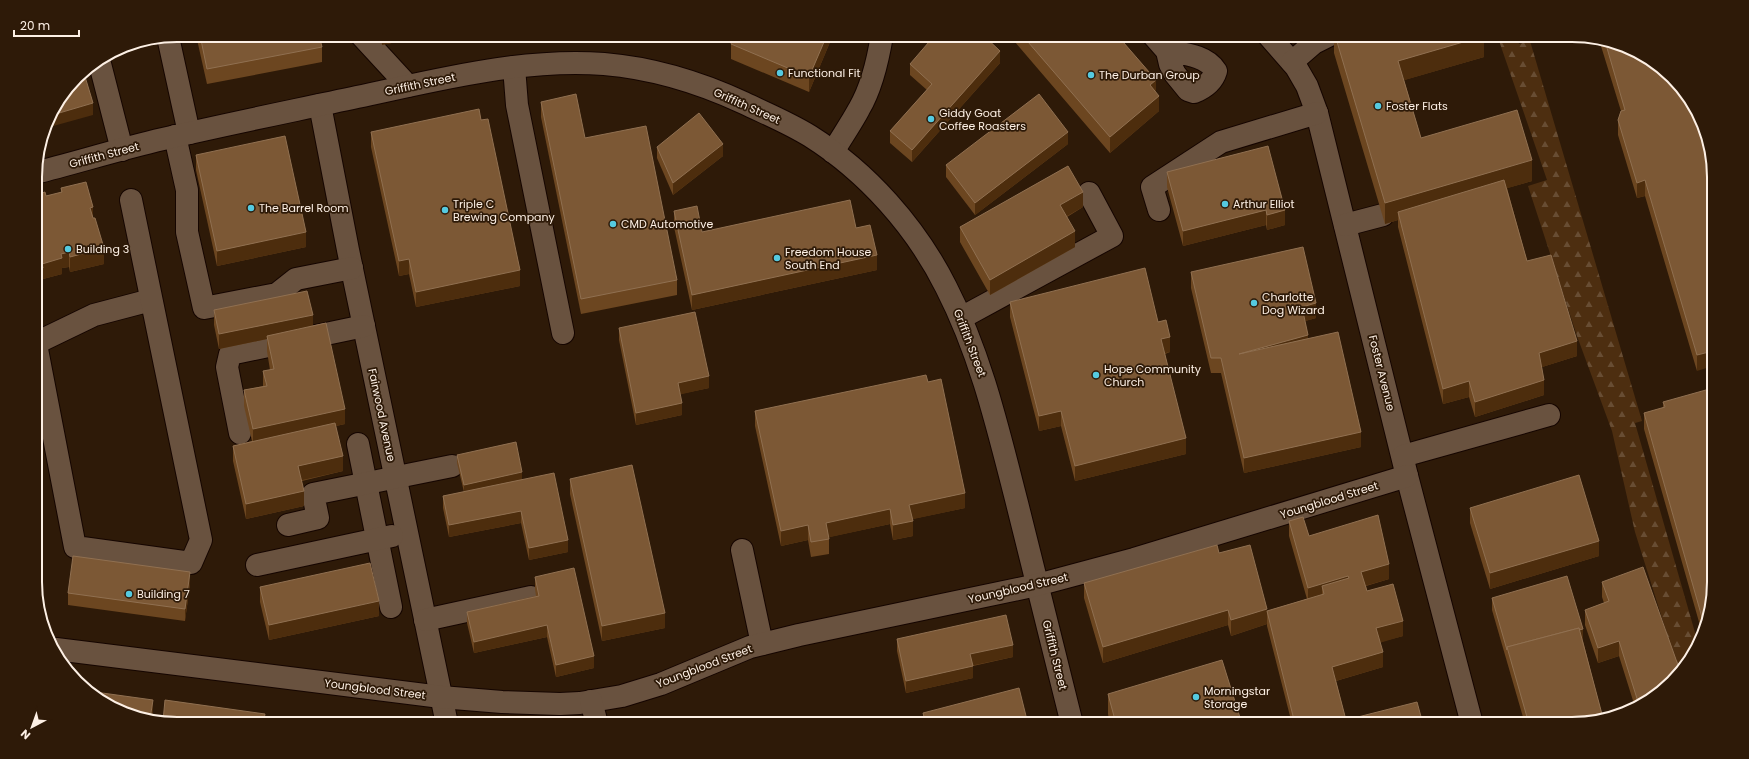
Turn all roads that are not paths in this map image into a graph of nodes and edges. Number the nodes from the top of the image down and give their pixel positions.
1 (169, 42) edge
2 (367, 42) edge
3 (881, 42) edge
4 (1274, 42) edge
5 (1316, 42) edge
6 (1292, 62) junction
7 (101, 66) edge
8 (514, 67) junction
9 (408, 86) junction
10 (320, 105) junction
11 (1317, 113) junction
12 (182, 135) junction
13 (122, 150) junction
14 (833, 152) junction
15 (42, 171) edge
16 (1089, 193) dead end
17 (131, 200) dead end
18 (1159, 210) dead end
19 (1383, 215) edge
20 (1345, 225) junction
21 (352, 268) junction
22 (151, 300) junction
23 (961, 318) junction
24 (364, 326) junction
25 (563, 333) dead end
26 (42, 341) edge
27 (42, 375) edge
28 (1548, 415) dead end
29 (240, 434) dead end
30 (358, 444) dead end
31 (452, 466) dead end
32 (1405, 466) junction
33 (396, 478) junction
34 (366, 484) junction
35 (288, 525) dead end
36 (407, 532) junction
37 (377, 539) junction
38 (742, 550) dead end
39 (257, 564) dead end
40 (1037, 585) junction
41 (531, 597) edge
42 (391, 607) dead end
43 (425, 620) junction
44 (762, 644) junction
45 (60, 649) edge
46 (441, 697) junction
47 (591, 701) junction
48 (445, 717) edge
49 (594, 717) edge
50 (1070, 717) edge
51 (1470, 717) edge

1 - 12 street
2 - 9 street
3 - 14 street
4 - 6 street, Foster Avenue
5 - 6 street
6 - 11 street, Foster Avenue
7 - 13 street
8 - 9 street, Griffith Street
8 - 14 street, Griffith Street
8 - 25 street
9 - 10 street, Griffith Street
10 - 12 street, Griffith Street
10 - 21 street, Fairwood Avenue
11 - 18 street
11 - 20 street, Foster Avenue
12 - 13 street, Griffith Street
12 - 21 street
13 - 15 street, Griffith Street
14 - 23 street, Griffith Street
16 - 23 street
17 - 22 street
19 - 20 street
20 - 32 street, Foster Avenue
21 - 24 street, Fairwood Avenue
22 - 26 street
22 - 27 street
23 - 40 street, Griffith Street
24 - 29 street
24 - 33 street, Fairwood Avenue
28 - 32 street, Youngblood Street
30 - 34 street
31 - 33 street
32 - 40 street, Youngblood Street
32 - 51 street, Foster Avenue
33 - 34 street
33 - 36 street, Fairwood Avenue
34 - 35 street
34 - 37 street
36 - 37 street
36 - 43 street, Fairwood Avenue
37 - 39 street
37 - 42 street
38 - 44 street
40 - 44 street, Youngblood Street
40 - 50 street, Griffith Street
41 - 43 street
43 - 46 street, Fairwood Avenue
44 - 47 street, Youngblood Street
45 - 46 street, Youngblood Street
46 - 47 street, Youngblood Street
46 - 48 street, Fairwood Avenue
47 - 49 street

